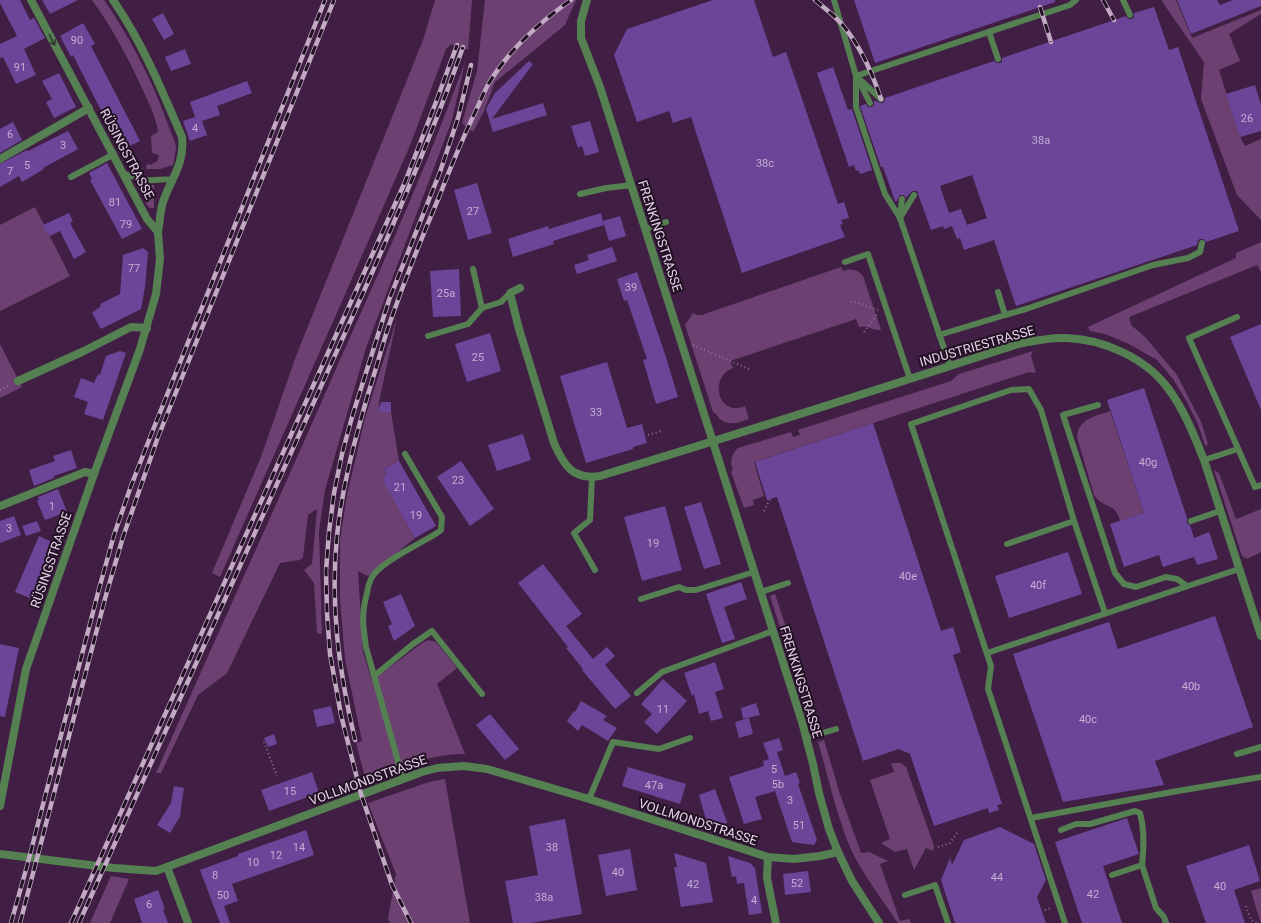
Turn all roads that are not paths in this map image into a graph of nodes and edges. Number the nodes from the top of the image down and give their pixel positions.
1 (31, 0) edge
2 (113, 0) edge
3 (834, 0) edge
4 (1076, 0) edge
5 (1124, 0) edge
6 (586, 2) edge
7 (1130, 15) dead end
8 (989, 32) junction
9 (998, 59) dead end
10 (856, 76) junction
11 (881, 99) dead end
12 (870, 103) dead end
13 (89, 108) junction
14 (114, 154) junction
15 (0, 159) edge
16 (124, 174) junction
17 (71, 177) dead end
18 (173, 180) junction
19 (632, 185) junction
20 (580, 194) dead end
21 (914, 195) dead end
22 (902, 199) dead end
23 (900, 218) junction
24 (666, 222) dead end
25 (646, 228) junction
26 (158, 232) junction
27 (1202, 243) dead end
28 (845, 262) dead end
29 (473, 269) dead end
30 (520, 288) dead end
31 (998, 292) dead end
32 (510, 293) junction
33 (482, 308) junction
34 (1005, 315) junction
35 (1237, 317) dead end
36 (147, 328) junction
37 (940, 335) junction
38 (428, 336) dead end
39 (950, 366) junction
40 (910, 379) junction
41 (18, 381) dead end
42 (1098, 405) dead end
43 (712, 442) junction
44 (1238, 449) junction
45 (406, 454) dead end
46 (1204, 460) junction
47 (94, 474) junction
48 (592, 477) junction
49 (1261, 485) edge
50 (0, 506) edge
51 (1220, 511) junction
52 (1074, 521) junction
53 (1191, 521) dead end
54 (1007, 544) dead end
55 (1239, 569) junction
56 (595, 570) dead end
57 (754, 572) junction
58 (788, 583) dead end
59 (1187, 586) junction
60 (761, 592) junction
61 (641, 599) dead end
62 (1105, 613) junction
63 (773, 630) junction
64 (1261, 636) edge
65 (987, 653) junction
66 (374, 676) junction
67 (637, 693) dead end
68 (482, 694) dead end
69 (836, 729) dead end
70 (690, 738) dead end
71 (806, 738) junction
72 (1261, 747) edge
73 (1237, 754) dead end
74 (1261, 777) edge
75 (402, 779) junction
76 (589, 799) junction
77 (0, 806) edge
78 (1030, 818) junction
79 (1061, 830) dead end
80 (838, 852) junction
81 (0, 854) edge
82 (768, 857) junction
83 (1142, 865) junction
84 (167, 867) junction
85 (1112, 875) dead end
86 (905, 895) dead end
87 (188, 923) edge
88 (776, 923) edge
89 (879, 923) edge
90 (948, 923) edge
91 (1066, 923) edge
92 (1166, 923) edge

1 -> 13 street, RÜSINGSTRASSE
2 - 18 street
3 - 10 lane
4 - 8 lane
5 - 7 lane
6 - 19 street, FRENKINGSTRASSE
8 - 9 lane
8 - 10 lane
10 - 11 lane
10 - 12 lane
10 - 23 lane
13 - 14 street, RÜSINGSTRASSE
13 - 15 street
14 - 16 street, RÜSINGSTRASSE
14 - 17 lane
16 - 18 lane
16 - 26 street, RÜSINGSTRASSE
18 - 26 street
19 - 20 lane
19 - 25 street, FRENKINGSTRASSE
21 - 23 lane
22 - 23 lane
23 - 37 lane
24 - 25 lane
25 - 43 street, FRENKINGSTRASSE
26 - 36 street, RÜSINGSTRASSE
27 - 34 lane
28 - 40 lane
29 - 33 lane
30 - 32 street
31 - 34 lane
32 - 33 lane
32 - 48 street
33 - 38 lane
34 - 37 lane
35 - 44 lane
36 - 41 street
36 - 47 street, RÜSINGSTRASSE
37 - 39 lane
39 - 40 street, INDUSTRIESTRASSE
39 - 46 street, INDUSTRIESTRASSE
40 - 43 street, INDUSTRIESTRASSE
42 - 59 lane
43 - 48 street
43 - 57 street, FRENKINGSTRASSE
44 - 46 lane
44 - 49 lane
45 - 66 lane
46 - 51 street, INDUSTRIESTRASSE
47 - 50 street
47 - 77 street, RÜSINGSTRASSE
48 - 56 lane
51 - 53 lane
51 - 55 street, INDUSTRIESTRASSE
52 - 54 lane
52 - 62 lane
52 - 65 lane
55 - 59 lane
55 - 64 street, INDUSTRIESTRASSE
57 - 60 street, FRENKINGSTRASSE
57 - 61 lane
58 - 60 lane
59 - 62 lane
60 - 63 street, FRENKINGSTRASSE
62 - 65 lane
63 - 67 lane
63 - 71 street, FRENKINGSTRASSE
65 - 78 lane
66 - 68 lane
66 - 75 lane
69 - 71 lane
70 - 76 lane
71 - 80 street, FRENKINGSTRASSE
72 - 73 lane
74 - 78 lane
75 - 76 street, VOLLMONDSTRASSE
75 - 84 street, VOLLMONDSTRASSE
76 - 82 street, VOLLMONDSTRASSE
78 - 91 lane
79 - 83 lane
80 - 82 street, VOLLMONDSTRASSE
80 - 89 street, FRENKINGSTRASSE
81 - 84 street, VOLLMONDSTRASSE
82 - 88 street
83 - 85 lane
83 - 92 lane
84 - 87 street
86 - 90 lane

